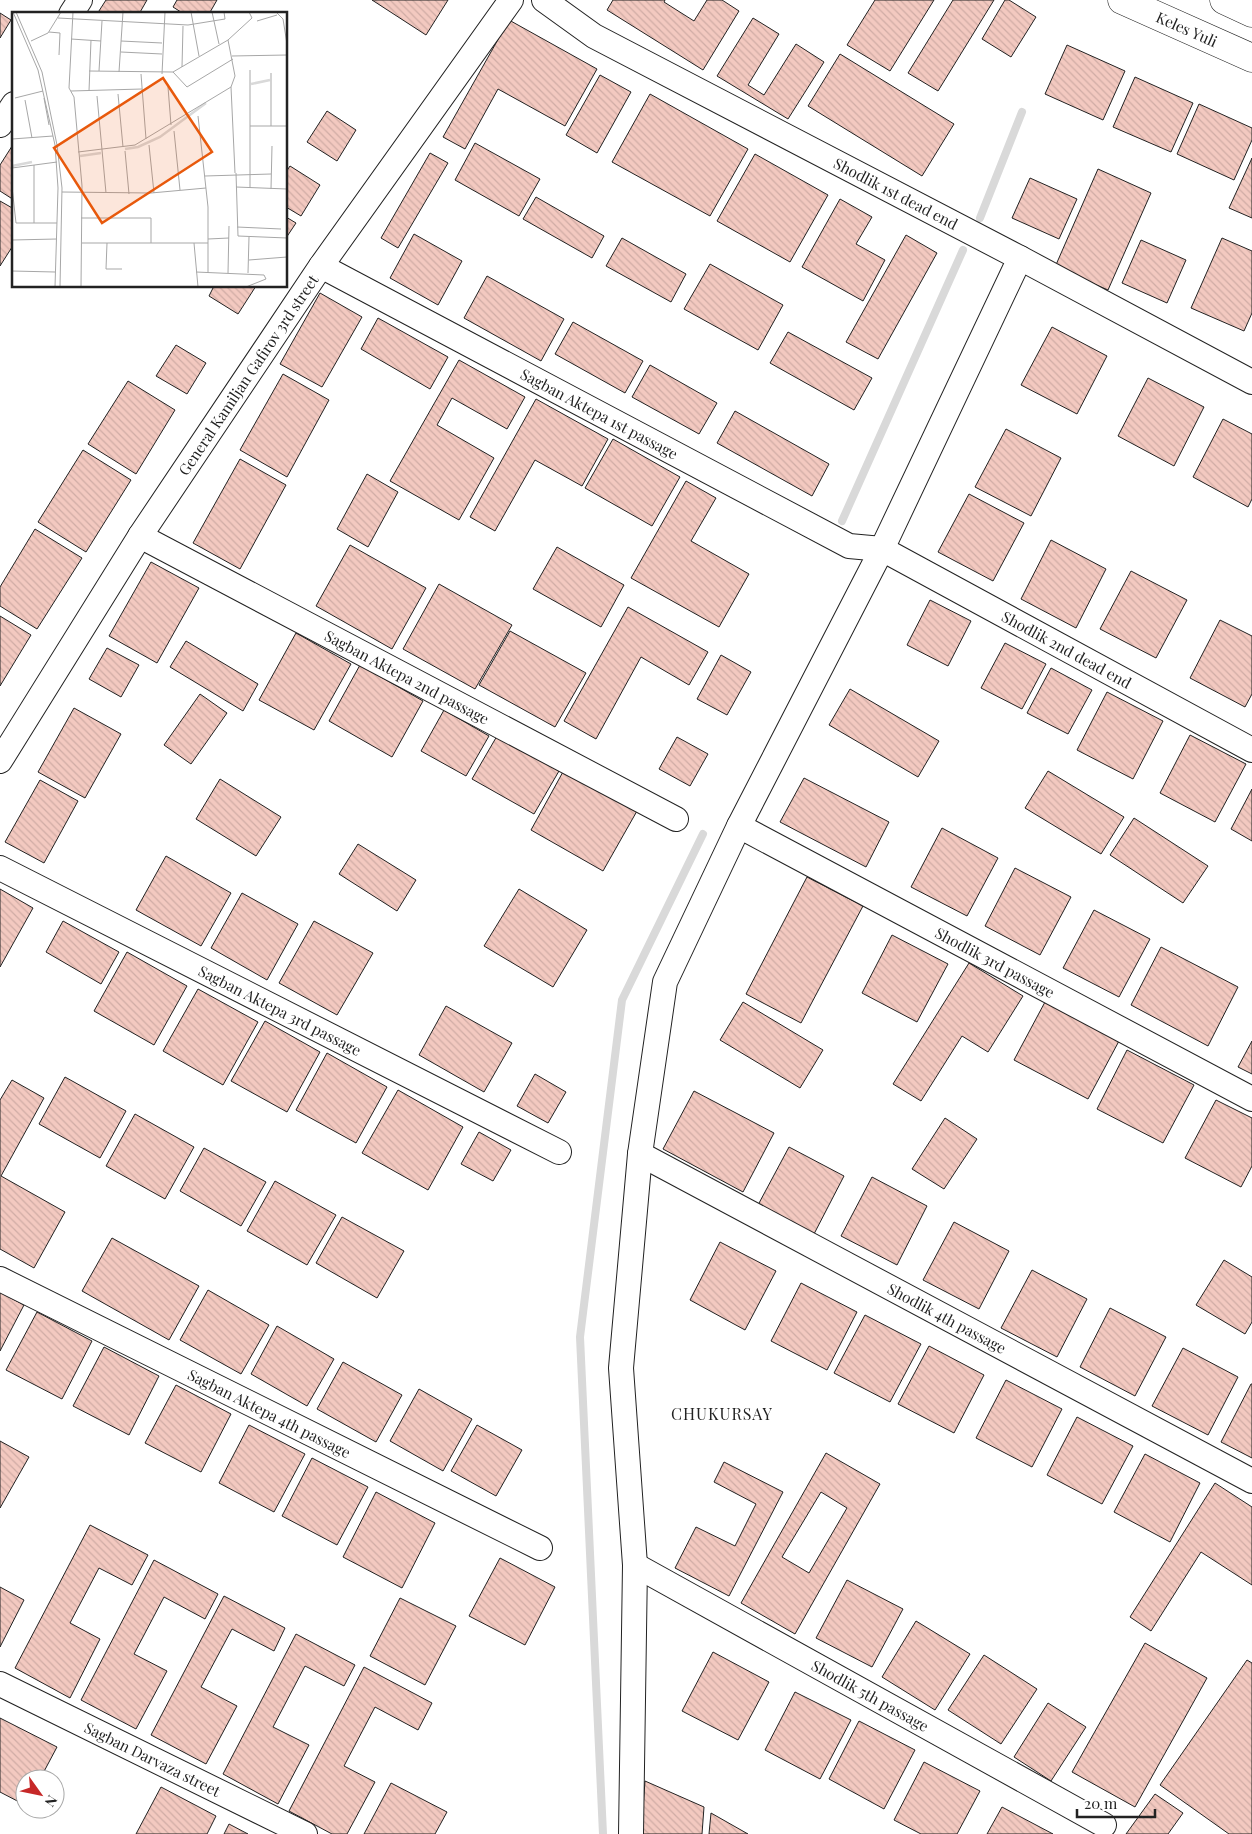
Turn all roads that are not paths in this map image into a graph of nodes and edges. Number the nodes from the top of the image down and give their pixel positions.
1 (80, 0) edge
2 (512, 0) edge
3 (544, 0) edge
4 (1122, 0) edge
5 (1224, 0) edge
6 (73, 12) edge
7 (1252, 13) edge
8 (1252, 58) edge
9 (12, 107) edge
10 (0, 125) edge
11 (1020, 258) junction
12 (321, 266) junction
13 (1252, 382) edge
14 (140, 536) junction
15 (882, 550) junction
16 (1252, 750) edge
17 (0, 761) edge
18 (676, 820) dead end
19 (739, 826) junction
20 (0, 868) edge
21 (1252, 1099) edge
22 (559, 1152) dead end
23 (640, 1154) junction
24 (0, 1279) edge
25 (1252, 1481) edge
26 (540, 1548) dead end
27 (635, 1565) junction
28 (0, 1684) edge
29 (1104, 1825) dead end
30 (305, 1834) edge
31 (631, 1834) edge

1 - 6 street
2 - 12 street, General Kamiljan Gafirov 3rd street
3 - 11 street, Shodlik 1st dead end
4 - 8 main road, Keles Yuli
5 - 7 main road
9 - 10 street
11 - 13 street, Shodlik 1st dead end
11 - 15 street
12 - 14 street, General Kamiljan Gafirov 3rd street
12 - 15 street, Sagban Aktepa 1st passage
14 - 17 street, General Kamiljan Gafirov 3rd street
14 - 18 street, Sagban Aktepa 2nd passage
15 - 16 street, Shodlik 2nd dead end
15 - 19 street
19 - 21 street, Shodlik 3rd passage
19 - 23 street
20 - 22 street, Sagban Aktepa 3rd passage
23 - 25 street, Shodlik 4th passage
23 - 27 street
24 - 26 street, Sagban Aktepa 4th passage
27 - 29 street, Shodlik 5th passage
27 - 31 street
28 - 30 street, Sagban Darvaza street

